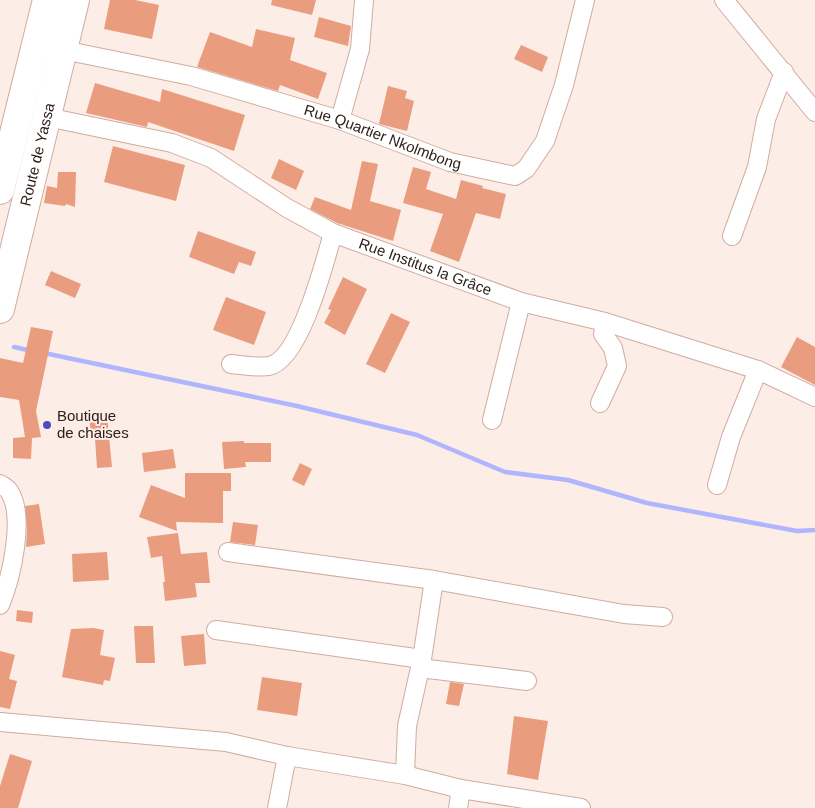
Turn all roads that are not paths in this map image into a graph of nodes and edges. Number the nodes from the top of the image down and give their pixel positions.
1 (46, 0) edge
2 (75, 0) edge
3 (364, 0) edge
4 (585, 0) edge
5 (724, 0) edge
6 (63, 50) junction
7 (784, 72) junction
8 (815, 112) edge
9 (47, 117) junction
10 (340, 120) junction
11 (0, 190) edge
12 (333, 233) junction
13 (732, 236) dead end
14 (521, 302) junction
15 (0, 309) edge
16 (604, 322) junction
17 (231, 364) dead end
18 (758, 370) junction
19 (815, 398) edge
20 (600, 403) dead end
21 (492, 420) dead end
22 (0, 484) edge
23 (717, 485) dead end
24 (228, 552) dead end
25 (434, 580) junction
26 (0, 605) edge
27 (663, 617) dead end
28 (216, 630) dead end
29 (421, 663) junction
30 (527, 681) dead end
31 (0, 722) edge
32 (286, 756) junction
33 (405, 775) junction
34 (461, 789) junction
35 (277, 808) edge
36 (458, 808) edge
37 (581, 808) edge

1 - 11 main road, Route de Yassa
2 - 6 main road, Route de Yassa
3 - 10 street
4 - 10 street, Rue Quartier Nkolmbong
5 - 7 street
6 - 9 main road, Route de Yassa
6 - 10 street, Rue Quartier Nkolmbong
7 - 8 street
7 - 13 street
9 - 12 street, Rue Institus la Grâce
9 - 15 main road, Route de Yassa
12 - 14 street, Rue Institus la Grâce
12 - 17 street
14 - 16 street, Rue Institus la Grâce
14 - 21 street
16 - 18 street, Rue Institus la Grâce
16 - 20 street
18 - 19 street, Rue Institus la Grâce
18 - 23 street
22 - 26 street
24 - 25 street
25 - 27 street
25 - 29 street
28 - 29 street
29 - 30 street
29 - 33 street
31 - 32 street
32 - 33 street
32 - 35 street
33 - 34 street
34 - 36 street
34 - 37 street

